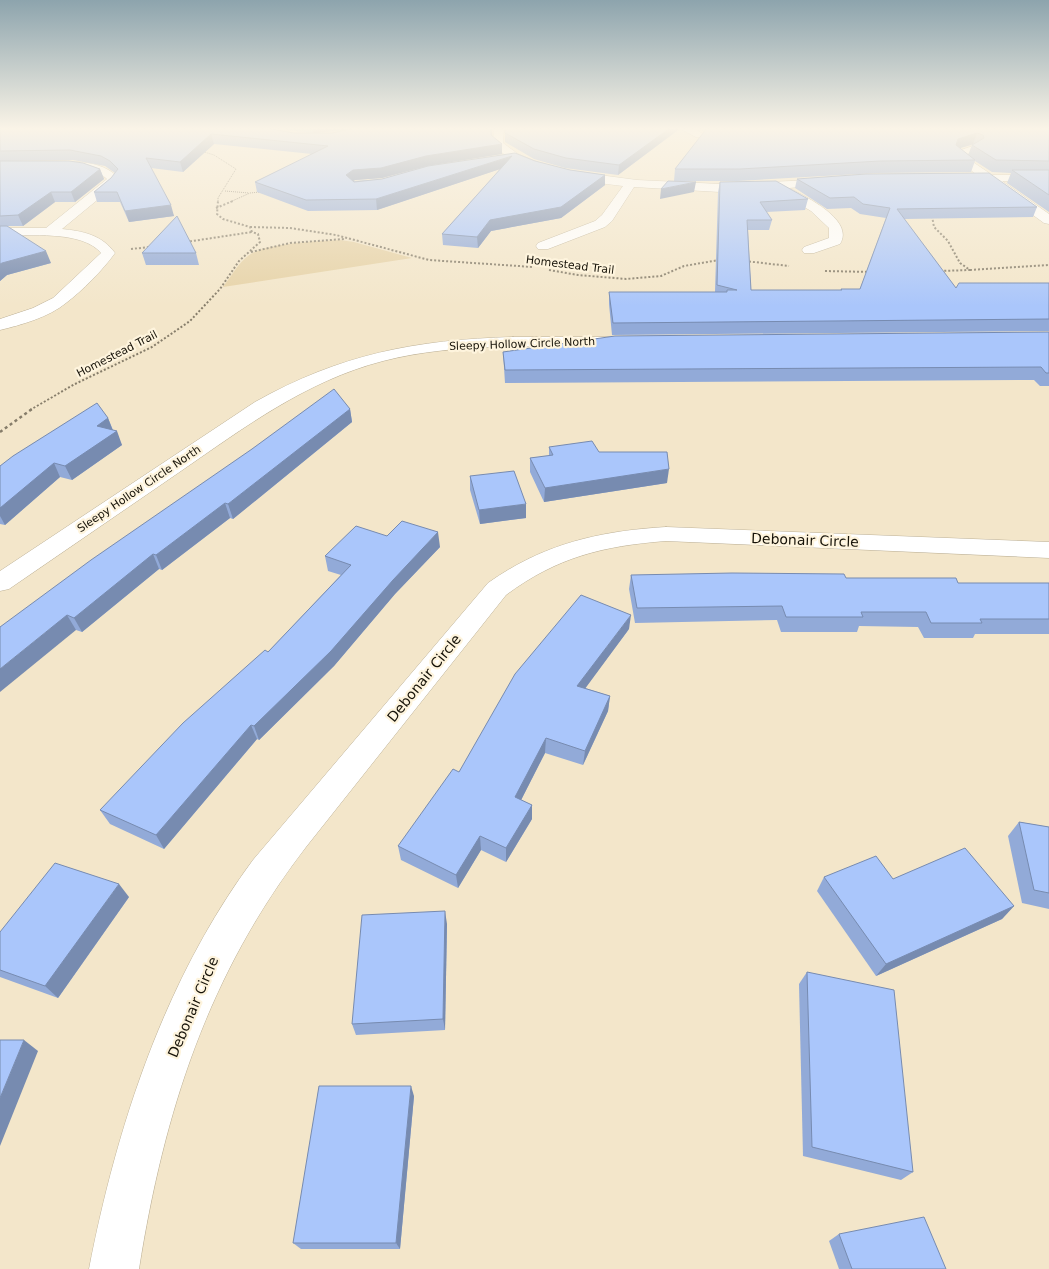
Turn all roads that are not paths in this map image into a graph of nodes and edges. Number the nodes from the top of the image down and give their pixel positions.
1 (106, 187) edge
2 (628, 187) edge
3 (704, 187) edge
4 (731, 187) edge
5 (780, 187) edge
6 (1002, 187) edge
7 (1049, 220) edge
8 (0, 232) edge
9 (48, 233) junction
10 (543, 246) dead end
11 (809, 250) dead end
12 (0, 325) edge
13 (628, 342) edge
14 (1049, 550) edge
15 (0, 583) edge
16 (114, 1269) edge

1 - 9 street
2 - 10 street
3 - 4 street
5 - 11 street
6 - 7 street
8 - 9 street
9 - 12 street
13 - 15 street, Sleepy Hollow Circle North
14 - 16 street, Debonair Circle

